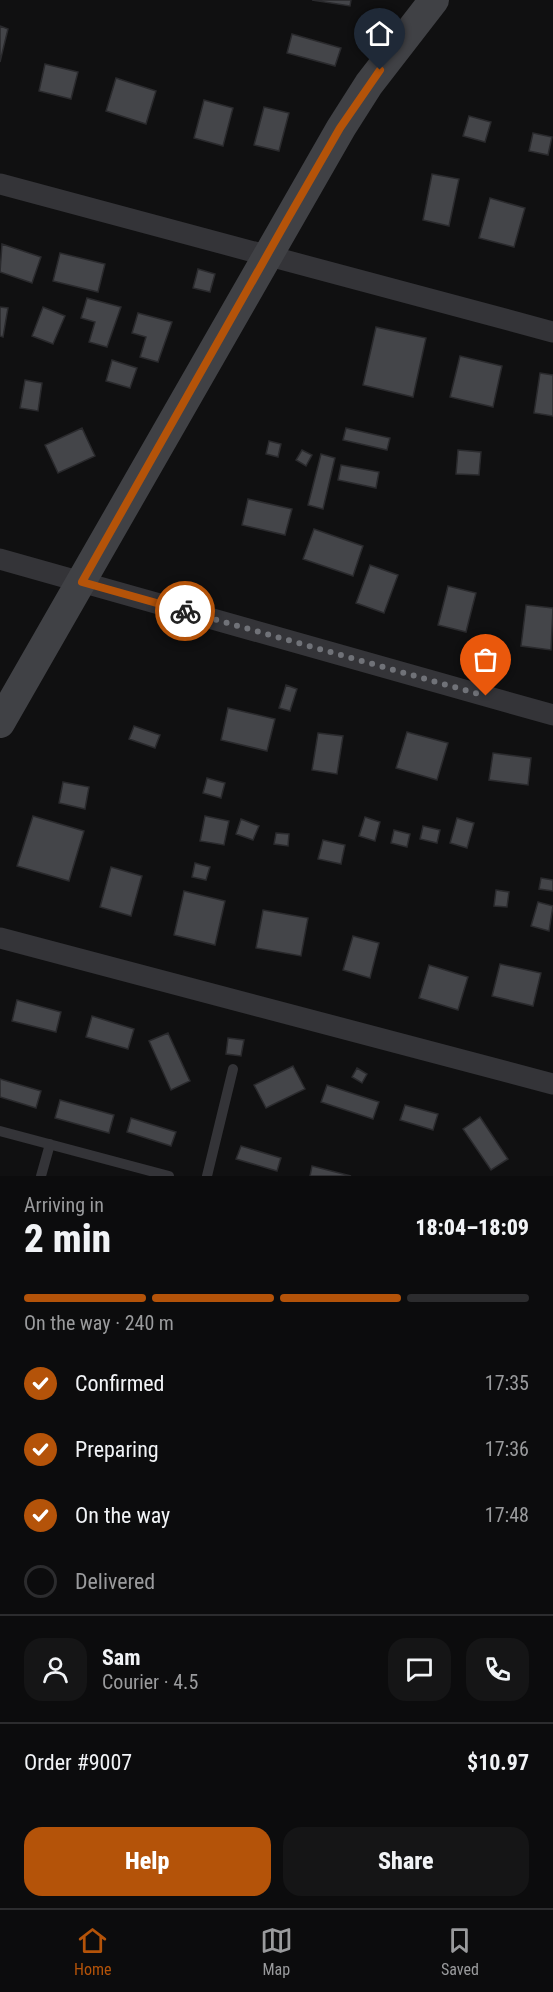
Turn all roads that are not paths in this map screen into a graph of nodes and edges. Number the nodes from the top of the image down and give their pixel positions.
1 (435, 0) edge
2 (0, 184) edge
3 (266, 257) junction
4 (553, 332) edge
5 (0, 559) edge
6 (82, 582) junction
7 (553, 715) edge
8 (0, 723) edge
9 (0, 938) edge
10 (233, 1069) dead end
11 (553, 1084) edge
12 (0, 1131) edge
13 (50, 1144) junction
14 (41, 1176) edge
15 (169, 1176) edge
16 (207, 1176) edge

1 - 3 street
2 - 3 street
3 - 4 street
3 - 6 street
5 - 6 street
6 - 7 street
6 - 8 street
9 - 11 street
10 - 16 lane
12 - 13 lane
13 - 14 lane
13 - 15 lane

